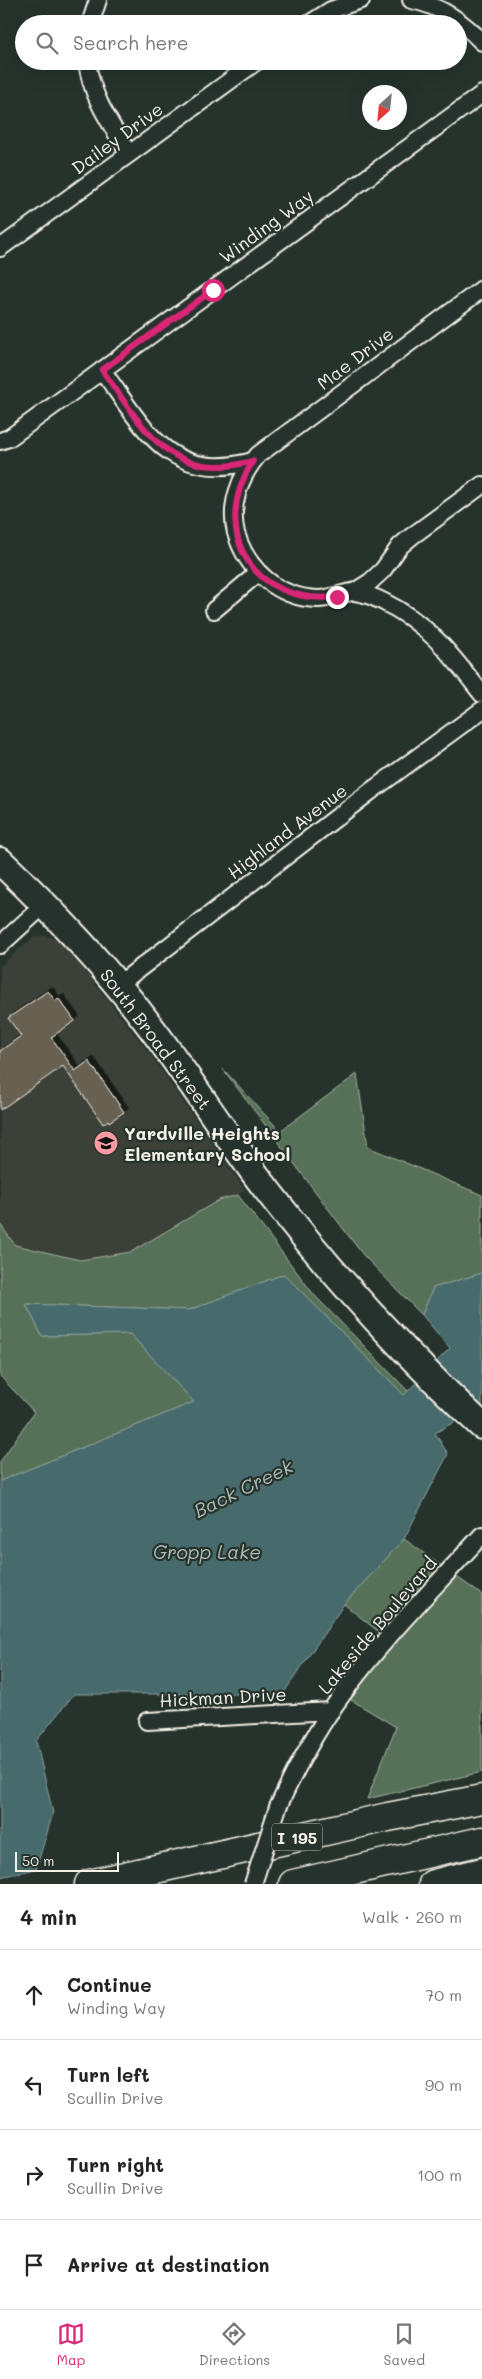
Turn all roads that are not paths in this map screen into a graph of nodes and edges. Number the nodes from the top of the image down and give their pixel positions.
1 (98, 0) edge
2 (361, 0) edge
3 (411, 0) edge
4 (93, 15) edge
5 (323, 15) edge
6 (450, 15) edge
7 (467, 28) edge
8 (482, 42) edge
9 (88, 70) edge
10 (245, 70) edge
11 (482, 94) edge
12 (129, 154) junction
13 (0, 248) edge
14 (482, 288) edge
15 (102, 370) junction
16 (0, 442) edge
17 (253, 461) junction
18 (482, 485) edge
19 (258, 573) junction
20 (354, 592) junction
21 (214, 610) dead end
22 (482, 694) edge
23 (482, 710) edge
24 (0, 861) edge
25 (45, 904) junction
26 (0, 945) edge
27 (118, 986) junction
28 (482, 1426) edge
29 (482, 1535) edge
30 (330, 1711) junction
31 (147, 1722) dead end
32 (482, 1799) edge
33 (482, 1841) edge
34 (482, 1872) edge
35 (482, 1879) edge
36 (89, 1884) edge
37 (253, 1884) edge
38 (292, 1884) edge
39 (433, 1884) edge
40 (453, 1884) edge

1 - 4 street
2 - 5 street
3 - 6 street
7 - 8 street
9 - 12 street
10 - 12 street, Dailey Drive
11 - 15 street, Winding Way
12 - 13 street, Dailey Drive
14 - 17 street, Mae Drive
15 - 16 street, Winding Way
15 - 17 street
17 - 19 street
18 - 20 street
19 - 20 street
19 - 21 street
20 - 22 street
23 - 27 street, Highland Avenue
24 - 25 main road, South Broad Street
25 - 26 street
25 - 27 main road, South Broad Street
27 - 28 main road, South Broad Street
29 - 30 street, Lakeside Boulevard
30 - 31 street, Hickman Drive
30 - 37 street, Lakeside Boulevard, bridge
32 - 36 highway, I 195
33 - 38 highway
34 - 39 highway
35 - 40 highway

